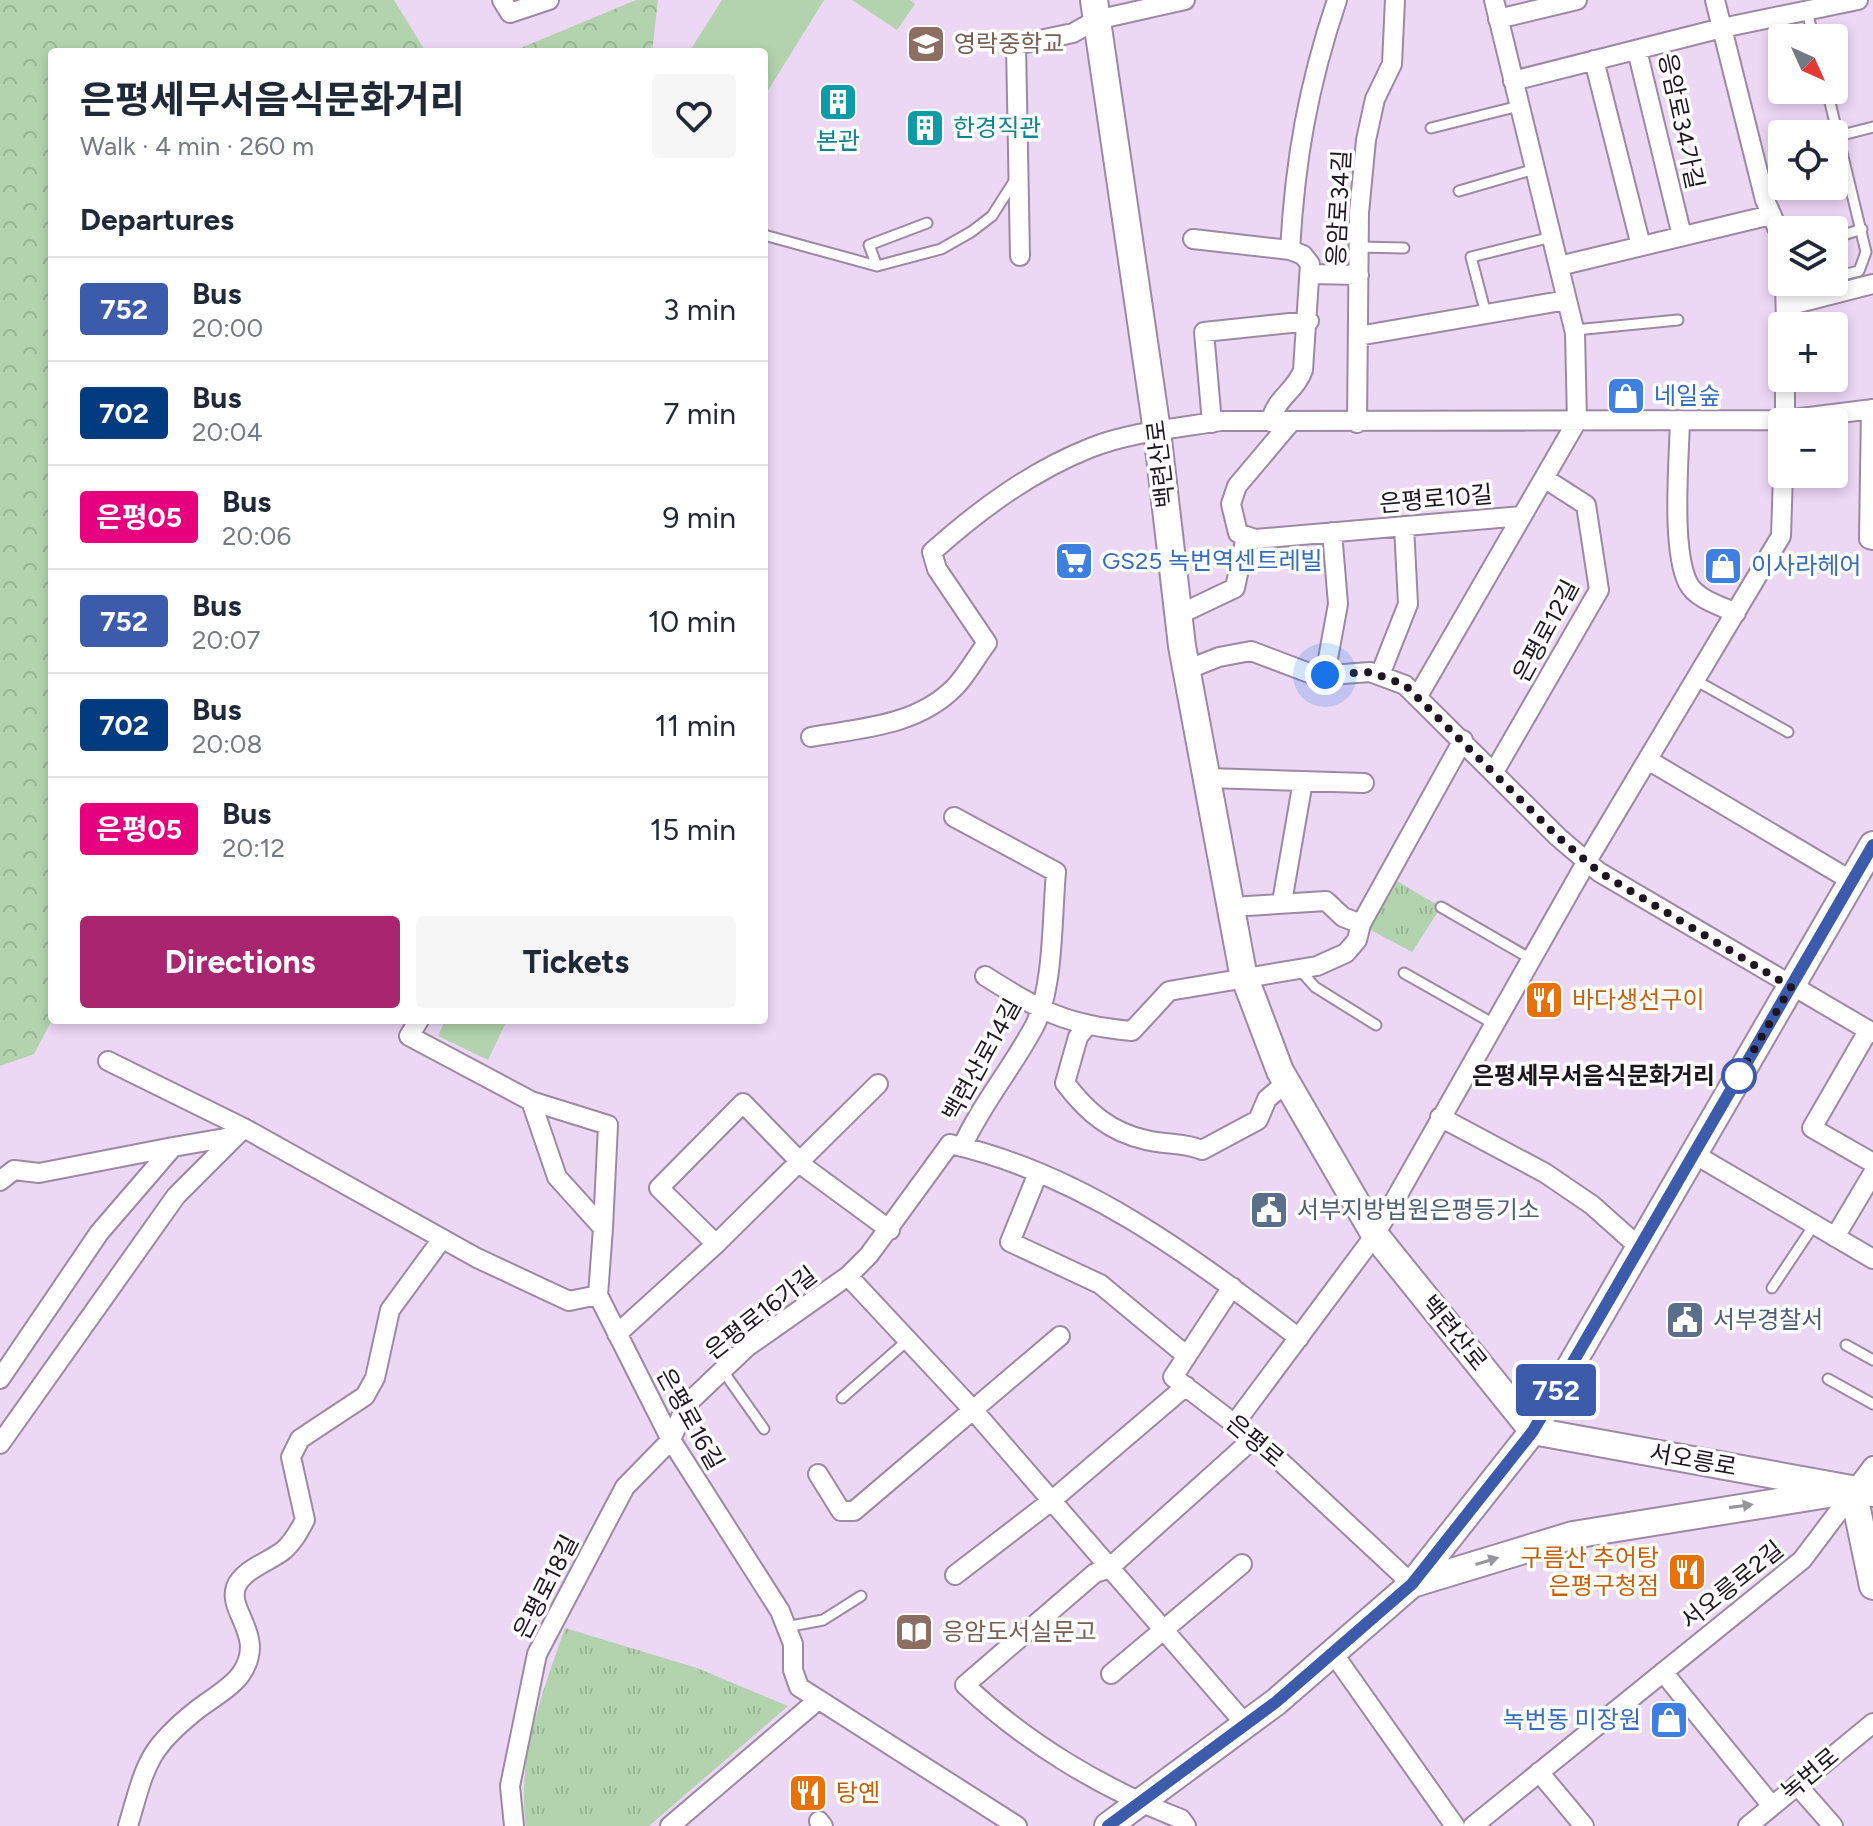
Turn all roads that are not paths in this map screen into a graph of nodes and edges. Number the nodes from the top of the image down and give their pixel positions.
1 (502, 0) edge
2 (549, 0) edge
3 (1185, 0) edge
4 (1337, 0) edge
5 (1395, 0) edge
6 (1494, 0) edge
7 (1577, 0) edge
8 (1715, 0) edge
9 (1858, 0) edge
10 (1094, 5) edge
11 (1807, 12) junction
12 (1498, 19) junction
13 (1810, 24) edge
14 (1722, 28) junction
15 (1637, 50) junction
16 (1594, 60) junction
17 (1513, 81) junction
18 (1519, 106) junction
19 (1873, 127) edge
20 (1431, 128) dead end
21 (1848, 133) edge
22 (1019, 165) junction
23 (1535, 169) junction
24 (1848, 175) edge
25 (1459, 191) dead end
26 (1771, 215) joint
27 (927, 223) dead end
28 (1862, 229) junction
29 (1848, 234) edge
30 (768, 236) edge
31 (1682, 236) junction
32 (1552, 237) junction
33 (1193, 239) dead end
34 (1641, 246) junction
35 (1359, 247) junction
36 (1404, 248) dead end
37 (1290, 250) junction
38 (1020, 256) dead end
39 (877, 266) junction
40 (1559, 266) junction
41 (1311, 274) junction
42 (1848, 274) edge
43 (1359, 275) junction
44 (1873, 284) edge
45 (1786, 296) edge
46 (1567, 300) junction
47 (1787, 306) junction
48 (1787, 312) edge
49 (1486, 314) junction
50 (1678, 320) dead end
51 (1309, 321) junction
52 (1575, 330) junction
53 (1358, 336) junction
54 (1872, 409) edge
55 (1848, 412) edge
56 (1680, 420) junction
57 (1577, 421) junction
58 (1768, 421) edge
59 (1271, 422) junction
60 (1291, 422) junction
61 (1212, 423) junction
62 (1357, 423) junction
63 (1157, 431) junction
64 (1544, 478) junction
65 (1783, 488) edge
66 (1522, 516) junction
67 (1404, 526) junction
68 (1332, 532) junction
69 (1246, 536) junction
70 (1873, 540) edge
71 (1736, 613) junction
72 (1178, 615) junction
73 (1186, 670) junction
74 (1325, 675) junction
75 (1380, 675) junction
76 (1695, 680) junction
77 (1418, 696) junction
78 (1788, 732) dead end
79 (811, 737) dead end
80 (1463, 740) junction
81 (1648, 760) junction
82 (1494, 772) junction
83 (1207, 778) junction
84 (1303, 781) junction
85 (1364, 783) dead end
86 (954, 817) dead end
87 (1873, 845) edge
88 (1587, 861) junction
89 (1852, 881) junction
90 (1282, 902) junction
91 (1231, 907) junction
92 (1441, 907) dead end
93 (1361, 924) junction
94 (1531, 959) junction
95 (1300, 970) junction
96 (1404, 973) dead end
97 (985, 976) dead end
98 (1245, 976) junction
99 (1791, 987) junction
100 (1040, 1010) junction
101 (416, 1024) edge
102 (1494, 1024) junction
103 (1376, 1025) dead end
104 (1086, 1027) junction
105 (1871, 1032) edge
106 (108, 1061) dead end
107 (1287, 1082) junction
108 (878, 1084) dead end
109 (531, 1101) junction
110 (1440, 1117) junction
111 (244, 1128) junction
112 (173, 1147) junction
113 (962, 1147) junction
114 (1694, 1154) junction
115 (800, 1161) junction
116 (1873, 1163) edge
117 (1038, 1173) junction
118 (1873, 1173) edge
119 (0, 1181) edge
120 (1814, 1225) junction
121 (603, 1228) junction
122 (890, 1230) junction
123 (1375, 1235) junction
124 (1835, 1237) junction
125 (442, 1239) junction
126 (716, 1244) junction
127 (1639, 1247) junction
128 (1873, 1259) edge
129 (848, 1276) junction
130 (1232, 1287) junction
131 (1772, 1288) dead end
132 (598, 1295) junction
133 (617, 1334) junction
134 (1060, 1336) dead end
135 (1299, 1338) junction
136 (908, 1340) junction
137 (1846, 1345) dead end
138 (1187, 1356) junction
139 (1873, 1360) edge
140 (723, 1371) junction
141 (0, 1379) edge
142 (1828, 1379) dead end
143 (1186, 1386) junction
144 (842, 1398) dead end
145 (1873, 1404) edge
146 (974, 1411) junction
147 (1235, 1423) junction
148 (764, 1429) dead end
149 (1533, 1431) junction
150 (1254, 1438) junction
151 (671, 1440) junction
152 (0, 1444) edge
153 (1873, 1466) edge
154 (818, 1474) dead end
155 (1863, 1492) edge
156 (1050, 1502) junction
157 (1242, 1564) dead end
158 (1108, 1569) junction
159 (955, 1575) dead end
160 (1412, 1584) junction
161 (1873, 1586) edge
162 (861, 1596) dead end
163 (786, 1627) junction
164 (1162, 1632) junction
165 (1333, 1653) junction
166 (1663, 1672) junction
167 (1111, 1674) dead end
168 (818, 1700) junction
169 (1873, 1723) edge
170 (1247, 1726) junction
171 (1539, 1772) junction
172 (1797, 1785) junction
173 (1139, 1803) junction
174 (1772, 1806) junction
175 (128, 1826) edge
176 (514, 1826) edge
177 (670, 1826) edge
178 (1017, 1826) edge
179 (1108, 1826) edge
180 (1186, 1826) edge
181 (1455, 1826) edge
182 (1473, 1826) edge
183 (1584, 1826) edge
184 (1748, 1826) edge
185 (1833, 1826) edge

1 - 2 street
3 - 10 street
4 - 37 street, 응암로34길
5 - 35 street, 응암로34길
6 - 12 street
7 - 12 street
8 - 14 street
9 - 11 street, 응암로34가길
10 - 22 street
10 - 63 main road, 백련산로
11 - 13 lane
11 - 14 street, 응암로34가길
12 - 17 street
14 - 15 street, 응암로34가길
14 - 26 street
15 - 16 street
15 - 31 street, 응암로34가길
16 - 17 street
16 - 34 street
17 - 18 street
18 - 20 lane
18 - 23 street
19 - 21 lane
22 - 38 street
22 - 39 lane
23 - 25 lane
23 - 32 street
24 - 28 lane
26 - 31 street
27 - 39 lane
28 - 29 lane
28 - 42 lane
30 - 39 lane
31 - 34 street
32 - 40 street
32 - 49 lane
33 - 37 street, 응암로34길
34 - 40 street
35 - 36 lane
35 - 43 street, 응암로34길
37 - 41 street
40 - 46 street
41 - 43 street
41 - 51 street
43 - 53 street, 응암로34길
44 - 47 street
45 - 47 street
46 - 49 street
46 - 52 street
47 - 48 street
49 - 53 street
50 - 52 lane
51 - 59 street
51 - 61 street
52 - 57 street
53 - 62 street, 응암로34길
54 - 55 street
54 - 70 street
56 - 57 street
56 - 58 street
56 - 71 street
57 - 62 street
57 - 64 street, 은평로10길
59 - 60 street
59 - 61 street
60 - 62 street
60 - 69 street
61 - 63 street
63 - 72 main road, 백련산로
63 - 79 street
64 - 66 street, 은평로10길
64 - 82 street, 은평로12길
65 - 71 street
66 - 67 street, 은평로10길
66 - 77 street
67 - 68 street, 은평로10길
67 - 75 street
68 - 69 street, 은평로10길
68 - 74 street
69 - 72 street
71 - 76 street
72 - 73 main road, 백련산로
73 - 74 street
73 - 83 main road, 백련산로
74 - 75 street
75 - 77 street
76 - 78 lane
76 - 81 street
77 - 80 street
80 - 82 street
80 - 93 street
81 - 88 street
81 - 89 street
82 - 88 street
83 - 84 street
83 - 91 main road, 백련산로
84 - 85 street
84 - 90 street
86 - 100 street, 백련산로14길
87 - 89 main road
88 - 94 street
88 - 99 street
89 - 99 main road
90 - 91 street
90 - 93 street
91 - 98 main road, 백련산로
92 - 94 lane
93 - 95 street
94 - 102 street
95 - 98 street
95 - 103 lane
96 - 102 lane
97 - 100 street
98 - 104 street
98 - 107 main road, 백련산로
99 - 105 street
99 - 114 main road
100 - 104 street
100 - 113 street, 백련산로14길
101 - 109 street
102 - 110 street
104 - 107 street
105 - 116 street
106 - 111 street
107 - 123 main road, 백련산로
108 - 115 street
109 - 121 street
109 - 121 street
110 - 123 street
110 - 127 street
111 - 112 street
111 - 125 street
111 - 152 street
112 - 119 street
112 - 141 street
113 - 117 street, 백련산로14길
113 - 122 street, 백련산로14길
114 - 120 street
114 - 127 main road
115 - 122 street
115 - 126 street
115 - 126 street
117 - 130 street, 백련산로14길
117 - 138 street
118 - 124 street
120 - 124 street
120 - 131 lane
121 - 132 street
122 - 129 street, 은평로16가길
123 - 135 street
123 - 149 main road, 백련산로
124 - 128 street
125 - 132 street
125 - 175 street
126 - 133 street
127 - 149 main road
129 - 136 street
129 - 140 street, 은평로16가길
130 - 135 street, 백련산로14길
130 - 138 street
132 - 133 street, 은평로16길
133 - 151 street, 은평로16길
134 - 146 street
135 - 147 street
136 - 144 lane
136 - 146 street
137 - 139 lane
138 - 143 street
140 - 148 lane
140 - 151 street, 은평로16가길
142 - 145 lane
143 - 147 street, 은평로
143 - 156 street
146 - 154 street
146 - 156 street
147 - 150 street, 은평로
149 - 155 main road, 서오릉로
149 - 160 main road
150 - 158 street
150 - 160 street, 은평로
151 - 163 street, 은평로16길
151 - 176 street, 은평로18길
153 - 155 street
160 -> 155 main road
155 - 161 main road
155 - 166 street, 서오릉로2길
156 - 158 street
156 - 159 street
157 - 164 street
158 - 164 street
158 - 173 street
160 - 165 main road
162 - 163 lane
163 - 168 street, 은평로16길
164 - 167 street
164 - 170 street
165 - 170 main road
165 - 181 street
166 - 171 street, 서오릉로2길
166 - 174 street
168 - 177 street
168 - 178 street, 은평로16길
169 - 172 street, 녹번로
170 - 173 main road
171 - 182 street, 서오릉로2길
171 - 183 street
172 - 174 street, 녹번로
172 - 185 street
173 - 179 main road
173 - 180 street
174 - 184 street, 녹번로

